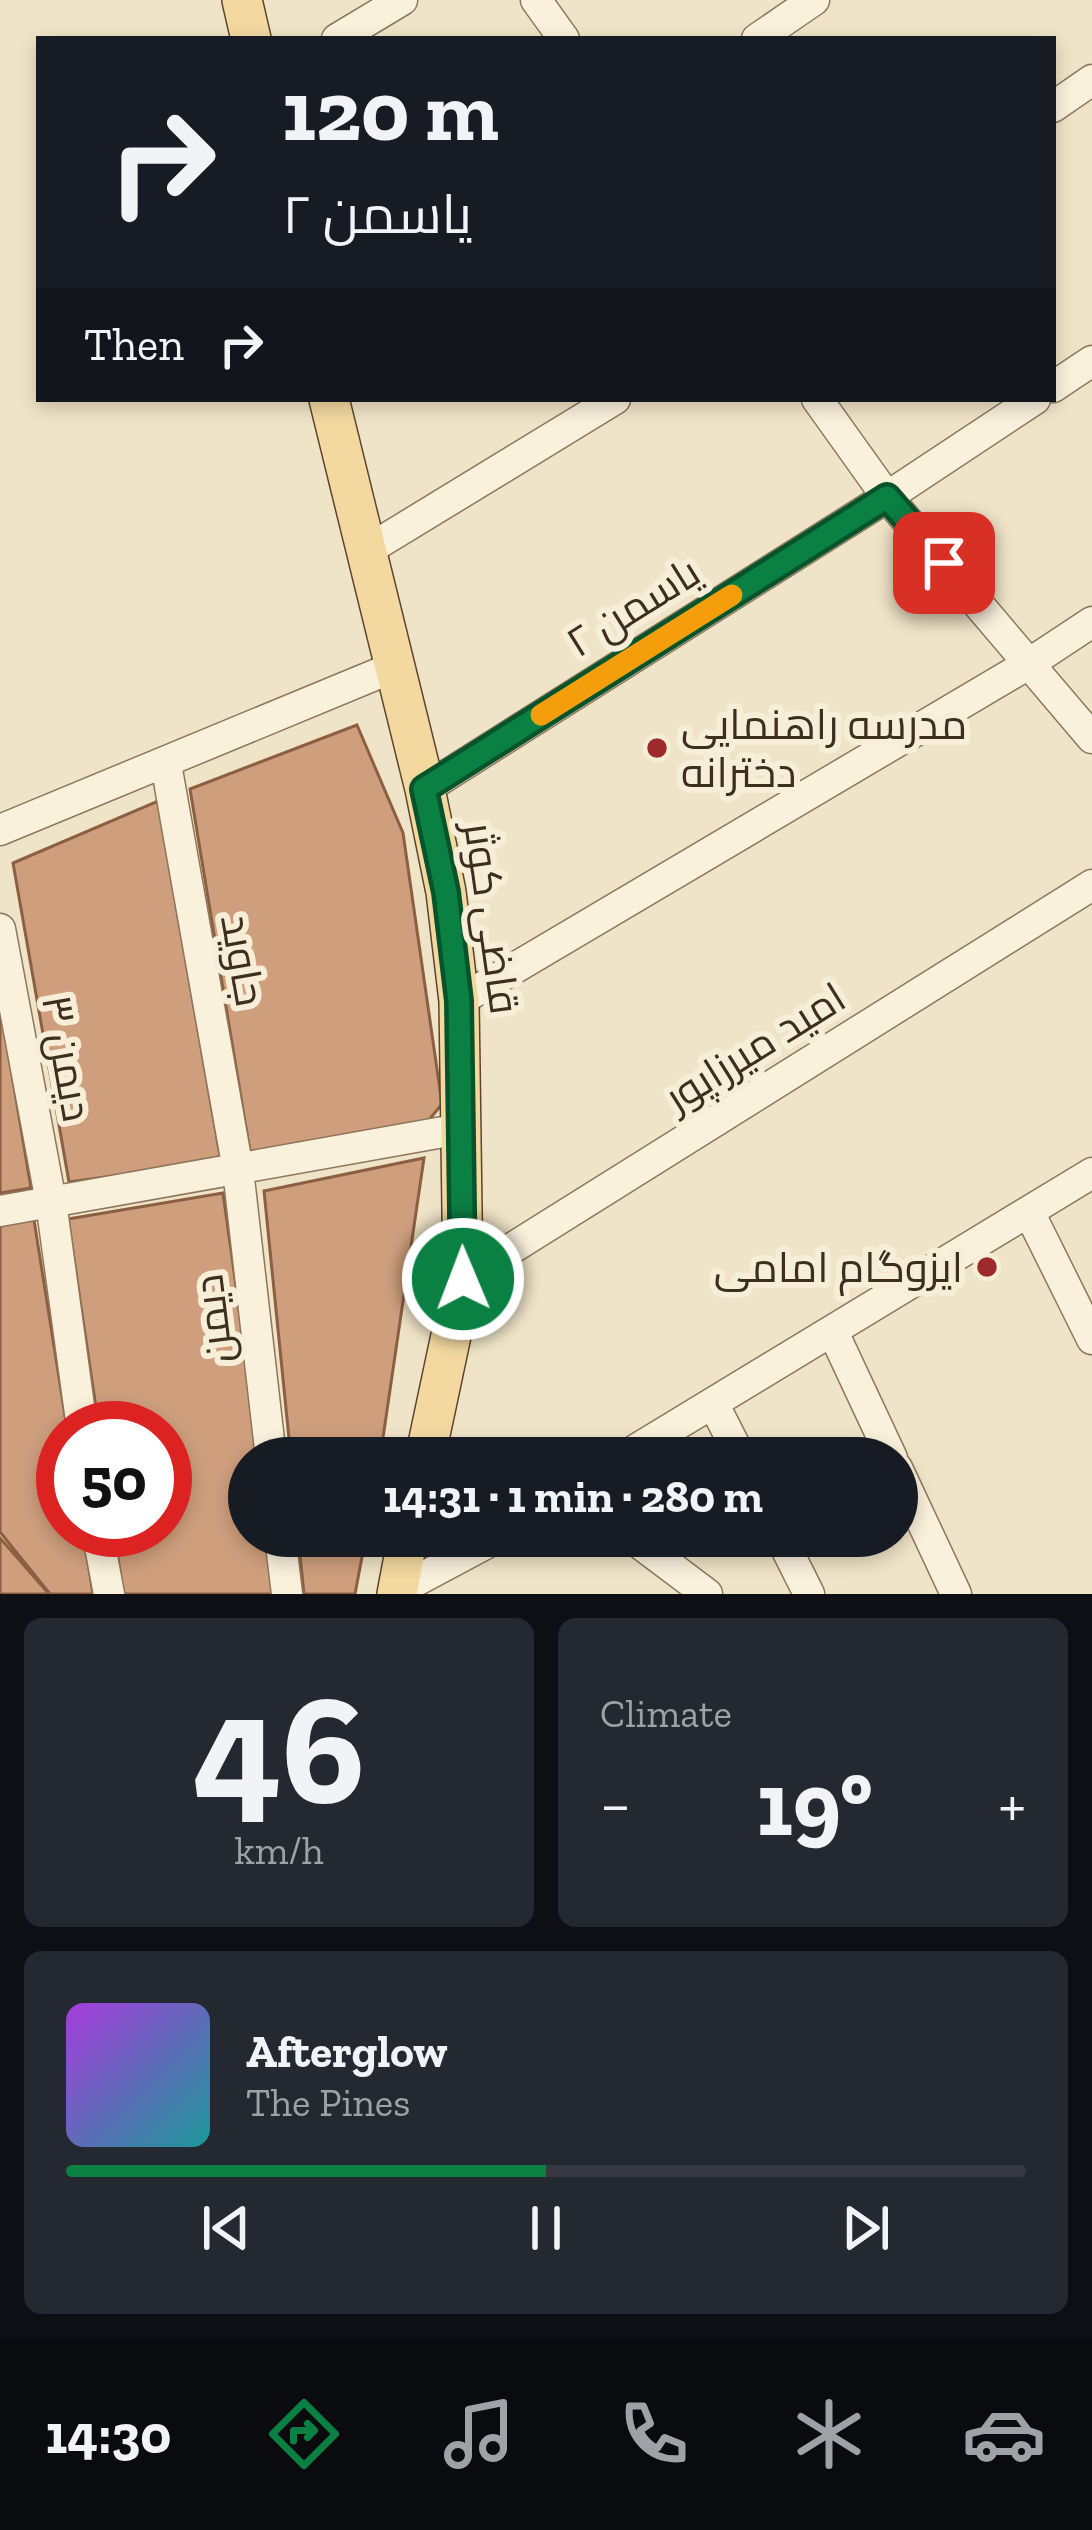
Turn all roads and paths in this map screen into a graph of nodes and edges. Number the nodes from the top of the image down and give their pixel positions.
1 (242, 0) edge
2 (401, 0) edge
3 (536, 0) edge
4 (814, 0) edge
5 (250, 36) edge
6 (342, 36) edge
7 (562, 36) edge
8 (761, 36) edge
9 (1092, 80) edge
10 (1056, 105) edge
11 (1092, 361) edge
12 (1056, 385) edge
13 (330, 402) edge
14 (610, 402) edge
15 (819, 402) edge
16 (1030, 402) edge
17 (887, 497) junction
18 (366, 551) junction
19 (1092, 622) edge
20 (1030, 663) junction
21 (394, 667) junction
22 (1092, 738) edge
23 (166, 764) junction
24 (424, 789) junction
25 (0, 830) edge
26 (1092, 885) edge
27 (0, 929) edge
28 (459, 1001) junction
29 (460, 1129) junction
30 (238, 1170) junction
31 (1092, 1173) edge
32 (50, 1202) junction
33 (0, 1210) edge
34 (1030, 1214) junction
35 (463, 1279) junction
36 (833, 1332) junction
37 (1092, 1339) edge
38 (78, 1401) edge
39 (713, 1403) junction
40 (269, 1437) edge
41 (429, 1437) edge
42 (657, 1437) edge
43 (730, 1437) edge
44 (882, 1437) edge
45 (918, 1513) edge
46 (102, 1557) edge
47 (282, 1557) edge
48 (405, 1557) edge
49 (463, 1557) edge
50 (657, 1557) edge
51 (790, 1557) edge
52 (400, 1593) edge
53 (109, 1594) edge
54 (286, 1594) edge
55 (707, 1594) edge
56 (809, 1594) edge
57 (956, 1594) edge

1 - 5 main road
2 - 6 street
3 - 7 street
4 - 8 street
9 - 10 street
11 - 12 street
13 - 18 main road, قاضی کوثر
14 - 18 street
15 - 17 street
16 - 17 street, یاسمن ۲
17 - 20 street
17 - 24 street, یاسمن ۲
18 - 21 main road, قاضی کوثر
19 - 20 street
20 - 22 street
20 - 28 street
21 - 23 street
21 - 24 main road, قاضی کوثر
23 - 25 street
23 - 30 street, جاوید
24 - 28 main road, قاضی کوثر
26 - 35 street, امید میرزاپور
27 - 32 street, دیمن ۳
28 - 29 main road, قاضی کوثر
29 - 30 street
29 - 35 main road, قاضی کوثر
30 - 32 street
30 - 40 street, دیمن
31 - 34 street
32 - 33 street
32 - 38 street, دیمن ۳
34 - 36 street
34 - 37 street
35 - 41 main road, قاضی کوثر
36 - 39 street
36 - 44 street
39 - 42 street
39 - 43 street
45 - 57 street
46 - 53 street
47 - 54 street
48 - 52 main road
49 - 52 street
50 - 55 street
51 - 56 street

